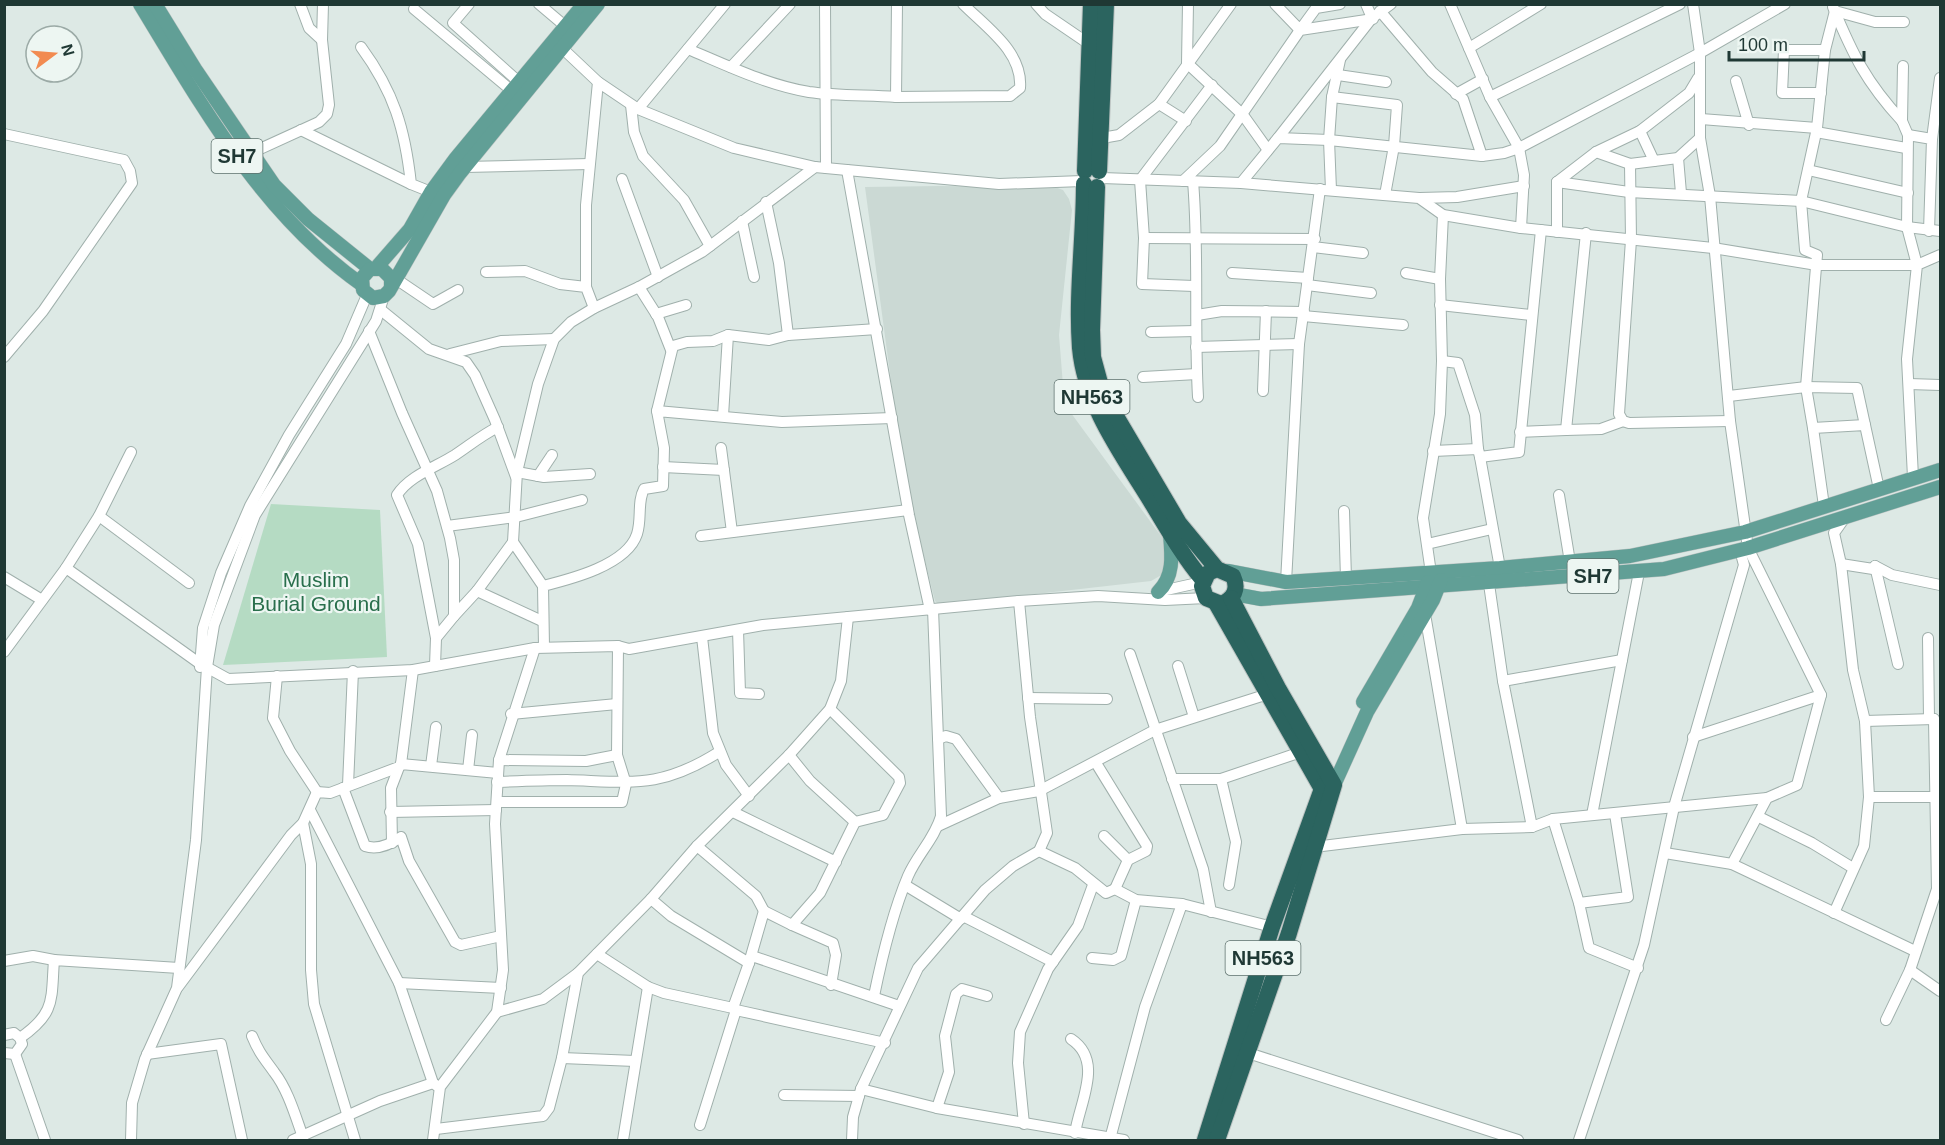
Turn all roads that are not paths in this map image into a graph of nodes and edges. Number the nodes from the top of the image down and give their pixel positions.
1 (140, 4) edge
2 (155, 4) edge
3 (300, 4) edge
4 (322, 4) edge
5 (469, 4) edge
6 (539, 4) edge
7 (584, 4) edge
8 (598, 4) edge
9 (725, 4) edge
10 (790, 4) edge
11 (825, 4) edge
12 (897, 4) edge
13 (963, 4) edge
14 (1036, 4) edge
15 (1091, 4) edge
16 (1106, 4) edge
17 (1188, 4) edge
18 (1231, 4) edge
19 (1275, 4) edge
20 (1341, 4) edge
21 (1366, 4) edge
22 (1450, 4) edge
23 (1540, 4) edge
24 (1680, 4) edge
25 (1693, 4) edge
26 (1785, 4) edge
27 (1834, 8) edge
28 (414, 9) dead end
29 (1382, 10) edge
30 (1904, 22) dead end
31 (1347, 24) junction
32 (565, 26) junction
33 (1300, 30) junction
34 (322, 40) junction
35 (1089, 44) junction
36 (361, 47) dead end
37 (562, 48) junction
38 (1469, 48) junction
39 (688, 49) junction
40 (1825, 50) junction
41 (1700, 53) junction
42 (1340, 60) junction
43 (1187, 63) junction
44 (1903, 66) dead end
45 (730, 67) junction
46 (1338, 75) junction
47 (1698, 78) junction
48 (1941, 78) edge
49 (1483, 79) junction
50 (1736, 81) dead end
51 (598, 82) junction
52 (1386, 82) dead end
53 (1212, 85) junction
54 (516, 87) junction
55 (827, 93) junction
56 (1821, 93) junction
57 (1456, 94) junction
58 (896, 97) junction
59 (1332, 97) junction
60 (1490, 97) junction
61 (1159, 104) junction
62 (634, 107) junction
63 (1243, 115) junction
64 (1701, 119) junction
65 (1186, 121) junction
66 (1902, 121) junction
67 (1749, 124) junction
68 (301, 130) junction
69 (1816, 130) junction
70 (1640, 131) junction
71 (4, 134) edge
72 (1908, 135) junction
73 (1102, 138) junction
74 (1278, 138) junction
75 (1700, 138) junction
76 (1932, 139) junction
77 (1329, 140) junction
78 (1394, 146) junction
79 (1519, 148) junction
80 (1906, 148) junction
81 (1268, 150) junction
82 (1596, 152) junction
83 (251, 153) junction
84 (1482, 156) junction
85 (1678, 158) junction
86 (1654, 161) junction
87 (589, 164) junction
88 (1630, 164) junction
89 (465, 167) junction
90 (821, 168) junction
91 (847, 170) junction
92 (1808, 170) junction
93 (622, 179) dead end
94 (1091, 179) junction
95 (1140, 180) junction
96 (1188, 181) junction
97 (1557, 182) junction
98 (1241, 183) junction
99 (411, 184) junction
100 (1524, 186) junction
101 (1326, 190) junction
102 (431, 192) junction
103 (1629, 192) junction
104 (1681, 193) junction
105 (1908, 193) junction
106 (1385, 195) junction
107 (1710, 196) junction
108 (1419, 198) junction
109 (1801, 201) junction
110 (766, 202) junction
111 (1443, 215) junction
112 (742, 221) junction
113 (1907, 227) junction
114 (1521, 228) junction
115 (1540, 230) junction
116 (1935, 231) edge
117 (1557, 232) junction
118 (1586, 233) junction
119 (1144, 238) junction
120 (1198, 238) junction
121 (1631, 240) junction
122 (1314, 243) junction
123 (710, 246) junction
124 (1713, 248) junction
125 (1363, 253) dead end
126 (1941, 255) edge
127 (1817, 265) junction
128 (1917, 265) junction
129 (373, 268) junction
130 (486, 272) dead end
131 (1232, 273) dead end
132 (1406, 273) dead end
133 (658, 277) junction
134 (754, 277) dead end
135 (1440, 279) junction
136 (1307, 281) junction
137 (1194, 286) junction
138 (586, 287) junction
139 (639, 287) junction
140 (364, 290) junction
141 (458, 290) dead end
142 (388, 292) junction
143 (1371, 293) dead end
144 (686, 305) dead end
145 (1440, 305) junction
146 (594, 308) junction
147 (1266, 311) junction
148 (656, 314) junction
149 (1304, 314) junction
150 (1197, 315) junction
151 (1531, 315) junction
152 (1403, 325) dead end
153 (877, 329) junction
154 (369, 331) junction
155 (1150, 332) dead end
156 (1196, 332) junction
157 (728, 335) junction
158 (788, 335) junction
159 (554, 339) junction
160 (1299, 344) junction
161 (1266, 345) junction
162 (1196, 346) junction
163 (671, 350) junction
164 (447, 355) junction
165 (4, 357) edge
166 (1442, 361) junction
167 (1197, 374) junction
168 (1143, 377) dead end
169 (1909, 384) junction
170 (1941, 385) edge
171 (1806, 387) junction
172 (1263, 391) dead end
173 (1729, 396) junction
174 (1198, 397) dead end
175 (657, 411) junction
176 (723, 416) junction
177 (892, 418) junction
178 (1623, 421) junction
179 (1730, 421) junction
180 (1865, 425) junction
181 (498, 428) junction
182 (1813, 428) junction
183 (1566, 430) junction
184 (1520, 432) junction
185 (721, 448) dead end
186 (1433, 451) junction
187 (131, 452) dead end
188 (1479, 453) junction
189 (552, 455) dead end
190 (663, 467) junction
191 (428, 469) junction
192 (724, 470) junction
193 (1941, 470) edge
194 (590, 474) dead end
195 (517, 475) junction
196 (538, 476) junction
197 (1913, 477) junction
198 (1941, 487) edge
199 (1879, 489) junction
200 (1559, 495) dead end
201 (582, 500) dead end
202 (1824, 506) junction
203 (908, 510) junction
204 (1344, 511) dead end
205 (99, 516) junction
206 (1846, 516) junction
207 (516, 517) junction
208 (447, 526) junction
209 (1492, 529) junction
210 (732, 532) junction
211 (1745, 532) junction
212 (1170, 535) junction
213 (701, 536) dead end
214 (513, 542) junction
215 (1427, 544) junction
216 (1744, 549) junction
217 (1570, 562) junction
218 (1841, 564) junction
219 (1875, 567) junction
220 (66, 568) junction
221 (1500, 568) junction
222 (1223, 570) junction
223 (1639, 572) junction
224 (1437, 573) junction
225 (4, 577) edge
226 (1346, 579) junction
227 (1286, 582) junction
228 (189, 583) dead end
229 (1489, 584) junction
230 (1941, 585) edge
231 (543, 586) junction
232 (1433, 588) junction
233 (477, 591) junction
234 (1158, 592) junction
235 (1216, 593) junction
236 (1143, 597) junction
237 (42, 600) junction
238 (1019, 601) junction
239 (932, 609) junction
240 (1425, 614) junction
241 (454, 616) junction
242 (848, 617) junction
243 (542, 621) junction
244 (738, 630) junction
245 (702, 637) junction
246 (436, 638) junction
247 (1928, 638) dead end
248 (618, 646) junction
249 (539, 647) junction
250 (4, 651) edge
251 (1130, 654) dead end
252 (1622, 660) junction
253 (1898, 664) dead end
254 (203, 665) junction
255 (435, 666) junction
256 (1178, 666) dead end
257 (413, 670) junction
258 (353, 671) junction
259 (277, 676) junction
260 (1503, 681) junction
261 (759, 694) dead end
262 (1268, 694) junction
263 (1821, 694) junction
264 (1028, 698) junction
265 (1107, 699) dead end
266 (617, 704) junction
267 (830, 709) junction
268 (511, 714) junction
269 (1194, 717) junction
270 (1934, 719) edge
271 (1865, 721) junction
272 (436, 727) dead end
273 (1155, 730) junction
274 (472, 735) dead end
275 (1693, 737) junction
276 (938, 739) junction
277 (719, 752) junction
278 (1301, 752) junction
279 (617, 755) junction
280 (789, 755) junction
281 (498, 760) junction
282 (1096, 763) junction
283 (400, 765) junction
284 (431, 766) junction
285 (468, 770) junction
286 (498, 777) junction
287 (1172, 779) junction
288 (1221, 779) junction
289 (627, 784) junction
290 (345, 787) junction
291 (1328, 788) junction
292 (1039, 791) junction
293 (317, 792) junction
294 (749, 796) junction
295 (1935, 796) junction
296 (1869, 797) junction
297 (999, 798) junction
298 (1767, 798) junction
299 (497, 806) junction
300 (1674, 807) junction
301 (310, 810) junction
302 (390, 812) junction
303 (733, 812) junction
304 (1615, 814) junction
305 (1592, 815) junction
306 (1759, 817) junction
307 (1553, 819) junction
308 (855, 822) junction
309 (303, 823) junction
310 (939, 826) junction
311 (1532, 827) junction
312 (1462, 829) junction
313 (1104, 836) dead end
314 (392, 843) junction
315 (698, 846) junction
316 (1314, 847) junction
317 (1039, 851) junction
318 (1665, 853) junction
319 (1128, 860) junction
320 (836, 862) junction
321 (1732, 864) junction
322 (1852, 867) junction
323 (905, 885) junction
324 (1094, 885) junction
325 (1229, 885) dead end
326 (1115, 889) junction
327 (1939, 889) edge
328 (651, 898) junction
329 (1136, 900) junction
330 (1579, 903) junction
331 (1182, 904) junction
332 (764, 911) junction
333 (1211, 912) junction
334 (1834, 913) junction
335 (962, 917) junction
336 (792, 925) junction
337 (1272, 927) junction
338 (501, 936) junction
339 (1916, 951) junction
340 (597, 954) junction
341 (1092, 958) dead end
342 (54, 960) junction
343 (750, 960) junction
344 (4, 961) edge
345 (1053, 962) junction
346 (179, 968) junction
347 (1638, 968) junction
348 (1910, 969) junction
349 (578, 973) junction
350 (399, 984) junction
351 (831, 985) junction
352 (648, 987) junction
353 (177, 988) junction
354 (501, 988) junction
355 (1941, 991) edge
356 (874, 996) junction
357 (987, 996) dead end
358 (899, 1006) junction
359 (734, 1009) junction
360 (496, 1011) junction
361 (1886, 1020) dead end
362 (4, 1035) edge
363 (252, 1036) dead end
364 (20, 1038) junction
365 (1071, 1039) dead end
366 (885, 1043) junction
367 (1241, 1051) junction
368 (147, 1053) junction
369 (10, 1054) edge
370 (562, 1058) junction
371 (635, 1061) junction
372 (436, 1085) junction
373 (860, 1092) junction
374 (784, 1095) dead end
375 (937, 1108) junction
376 (348, 1115) junction
377 (1024, 1124) junction
378 (700, 1125) dead end
379 (1075, 1133) junction
380 (434, 1135) edge
381 (298, 1138) edge
382 (1110, 1139) junction
383 (45, 1140) edge
384 (131, 1140) edge
385 (242, 1140) edge
386 (355, 1140) edge
387 (623, 1140) edge
388 (852, 1140) edge
389 (1124, 1140) edge
390 (1205, 1140) edge
391 (1217, 1140) edge
392 (1518, 1140) edge
393 (1579, 1140) edge

1 - 140 main road, SH7
2 - 83 main road, SH7
3 - 34 street
4 - 34 street
5 - 54 street
6 - 32 street
7 - 32 main road
8 - 37 main road
9 - 39 street
10 - 45 street
11 - 55 street
12 - 58 street
13 - 58 street
14 - 35 street
15 - 35 highway, NH563
16 - 73 highway, NH563
17 - 43 street
18 - 43 street
19 - 33 street
20 - 31 street
20 - 33 street
21 - 29 street
22 - 38 street
23 - 38 street
24 - 60 street
25 - 41 street
26 - 41 street
27 - 30 street
27 - 40 street
27 - 66 street
28 - 54 street
29 - 31 street
29 - 42 street
29 - 57 street
31 - 33 street
32 - 54 main road
33 - 63 street
34 - 68 street
35 - 94 highway, NH563
36 - 99 street
37 - 51 street
37 - 89 main road
38 - 49 street
39 - 45 street
39 - 62 street
40 - 56 street
40 - 56 street
41 - 47 street
41 - 79 street
42 - 46 street
42 - 74 street
43 - 53 street
43 - 61 street
44 - 66 street
45 - 55 street
46 - 52 street
46 - 59 street
47 - 64 street
47 - 70 street
48 - 76 street
49 - 57 street
49 - 60 street
50 - 67 street
51 - 62 street
51 - 87 street
53 - 63 street
53 - 65 street
54 - 102 main road
55 - 58 street
55 - 90 street
56 - 69 street
57 - 84 street
59 - 77 street
59 - 78 street
60 - 79 street
61 - 65 street
61 - 73 street
62 - 90 street
62 - 123 street
63 - 81 street
63 - 96 street
64 - 67 street
64 - 75 street
65 - 95 street
66 - 72 street
67 - 69 street
68 - 83 street
68 - 99 street
69 - 80 street
69 - 92 street
70 - 82 street
70 - 86 street
71 - 165 street
72 - 76 street
72 - 80 street
73 - 94 highway, NH563
74 - 77 street
74 - 81 street
75 - 85 street
75 - 107 street
76 - 116 street
77 - 78 street
77 - 101 street
78 - 84 street
78 - 106 street
79 - 84 street
79 - 100 street
80 - 105 street
81 - 98 street
82 - 88 street
82 - 97 street
83 - 129 main road, SH7
85 - 86 street
85 - 104 street
86 - 88 street
87 - 89 street
87 - 138 street
88 - 103 street
89 - 142 main road
90 - 91 street
90 - 110 street
91 - 94 street
91 - 153 street
92 - 105 street
92 - 109 street
93 - 133 street
94 - 95 street
94 - 212 highway, NH563
94 - 222 highway, NH563
95 - 96 street
95 - 119 street
96 - 98 street
96 - 120 street
97 - 103 street
97 - 117 street
98 - 101 street
99 - 102 street
100 - 108 street
100 - 114 street
101 - 106 street
101 - 122 street
102 - 129 main road
103 - 104 street
103 - 121 street
104 - 107 street
105 - 113 street
106 - 108 street
107 - 109 street
107 - 124 street
108 - 111 street
109 - 113 street
109 - 127 street
110 - 112 street
110 - 158 street
111 - 114 street
111 - 135 street
112 - 123 street
112 - 134 street
113 - 116 street
113 - 128 street
114 - 115 street
115 - 117 street
115 - 151 street
117 - 118 street
118 - 121 street
118 - 183 street
119 - 120 street
119 - 137 street
120 - 122 street
120 - 137 street
121 - 124 street
121 - 178 street
122 - 125 street
122 - 136 street
123 - 133 street
124 - 127 street
124 - 173 street
126 - 128 street
127 - 128 street
127 - 171 street
128 - 169 street
129 - 140 main road
129 - 142 main road, SH7
130 - 138 street
131 - 136 street
132 - 135 street
133 - 139 street
135 - 145 street
136 - 143 street
136 - 149 street
137 - 150 street
138 - 146 street
139 - 146 street
139 - 148 street
140 - 142 main road
140 - 254 street
141 - 142 street
142 - 154 street
142 - 164 street
144 - 148 street
145 - 151 street
145 - 166 street
146 - 159 street
147 - 149 street
147 - 150 street
147 - 161 street
148 - 163 street
149 - 152 street
149 - 160 street
150 - 156 street
151 - 184 street
153 - 158 street
153 - 177 street
154 - 191 street
154 - 254 street
155 - 156 street
156 - 162 street
157 - 158 street
157 - 163 street
157 - 176 street
159 - 164 street
159 - 195 street
160 - 161 street
160 - 227 street
161 - 162 street
161 - 172 street
162 - 167 street
163 - 175 street
164 - 181 street
166 - 186 street
166 - 188 street
167 - 168 street
167 - 174 street
169 - 170 street
169 - 197 street
171 - 173 street
171 - 180 street
171 - 182 street
173 - 179 street
175 - 176 street
175 - 190 street
176 - 177 street
177 - 203 street
178 - 179 street
178 - 183 street
179 - 211 street
180 - 182 street
180 - 199 street
181 - 191 street
181 - 195 street
182 - 202 street
183 - 184 street
184 - 188 street
185 - 192 street
186 - 188 street
186 - 215 street
187 - 205 street
188 - 209 street
189 - 196 street
190 - 192 street
190 - 231 street
191 - 208 street
191 - 246 street
192 - 210 street
193 - 197 main road, SH7
194 - 196 street
195 - 196 street
195 - 207 street
197 - 199 main road, SH7
198 - 206 main road, SH7
199 - 202 main road, SH7
200 - 217 street
201 - 207 street
202 - 211 main road, SH7
203 - 210 street
203 - 239 street
204 - 226 street
205 - 220 street
205 - 228 street
206 - 216 main road, SH7
206 - 218 street
207 - 208 street
207 - 214 street
208 - 241 street
209 - 215 street
209 - 221 street
210 - 213 street
211 - 216 street
211 - 217 main road, SH7
212 - 234 main road
212 - 235 highway, NH563
214 - 231 street
214 - 233 street
215 - 224 street
216 - 223 main road, SH7
216 - 263 street
216 - 275 street
217 - 221 main road, SH7
218 - 219 street
218 - 271 street
219 - 230 street
219 - 253 street
220 - 237 street
220 - 254 street
221 - 224 main road, SH7
222 - 227 main road, SH7
222 - 235 highway
222 - 235 highway, NH563
223 - 229 main road, SH7
223 - 252 street
224 - 226 main road, SH7
224 - 232 main road
225 - 237 street
226 - 227 main road, SH7
229 - 232 main road, SH7
229 - 260 street
231 - 243 street
232 - 235 main road, SH7
232 - 240 main road
232 - 291 main road
233 - 241 street
233 - 243 street
234 - 235 street
234 - 236 street
235 - 236 street
235 - 262 highway, NH563
235 - 291 highway, NH563
236 - 238 street
237 - 250 street
238 - 239 street
238 - 264 street
239 - 242 street
239 - 276 street
240 - 291 main road
240 - 312 street
241 - 246 street
242 - 244 street
242 - 267 street
243 - 249 street
244 - 245 street
244 - 261 street
245 - 248 street
245 - 277 street
246 - 255 street
247 - 270 street
248 - 249 street
248 - 266 street
249 - 255 street
249 - 268 street
251 - 273 street
252 - 260 street
252 - 305 street
254 - 259 street
254 - 346 street
255 - 257 street
256 - 269 street
257 - 258 street
257 - 283 street
258 - 259 street
258 - 290 street
259 - 293 street
260 - 311 street
262 - 269 street
262 - 278 highway, NH563
263 - 275 street
263 - 298 street
264 - 265 street
264 - 292 street
266 - 268 street
266 - 279 street
267 - 280 street
267 - 308 street
268 - 281 street
269 - 273 street
270 - 271 street
270 - 295 street
271 - 296 street
272 - 284 street
273 - 282 street
273 - 287 street
274 - 285 street
275 - 300 street
276 - 297 street
276 - 310 street
277 - 289 street
277 - 294 street
278 - 288 street
278 - 291 highway, NH563
279 - 281 street
279 - 289 street
280 - 294 street
280 - 308 street
281 - 286 street
282 - 292 street
282 - 319 street
283 - 284 street
283 - 290 street
283 - 302 street
284 - 285 street
285 - 286 street
286 - 289 street
286 - 299 street
287 - 288 street
287 - 333 street
288 - 325 street
289 - 299 street
290 - 293 street
290 - 314 street
291 - 316 highway, NH563
291 - 337 highway, NH563
292 - 297 street
292 - 317 street
293 - 301 street
294 - 303 street
295 - 296 street
295 - 327 street
296 - 322 street
297 - 310 street
298 - 300 street
298 - 306 street
299 - 302 street
299 - 338 street
300 - 304 street
300 - 318 street
301 - 309 street
301 - 350 street
302 - 314 street
303 - 315 street
303 - 320 street
304 - 305 street
304 - 330 street
305 - 307 street
306 - 321 street
306 - 322 street
307 - 311 street
307 - 330 street
308 - 320 street
309 - 353 street
309 - 376 street
310 - 323 street
311 - 312 street
312 - 316 street
313 - 319 street
314 - 338 street
315 - 328 street
315 - 332 street
316 - 367 highway, NH563
317 - 324 street
317 - 335 street
318 - 321 street
318 - 347 street
319 - 326 street
320 - 336 street
321 - 334 street
322 - 334 street
323 - 335 street
323 - 356 street
324 - 326 street
324 - 345 street
326 - 329 street
327 - 339 street
328 - 340 street
328 - 343 street
329 - 331 street
329 - 341 street
330 - 347 street
331 - 333 street
331 - 382 street
332 - 336 street
332 - 343 street
333 - 337 street
334 - 339 street
335 - 345 street
335 - 358 street
336 - 351 street
337 - 367 highway, NH563
338 - 354 street
339 - 348 street
340 - 349 street
340 - 352 street
342 - 344 street
342 - 346 street
342 - 364 street
343 - 351 street
343 - 359 street
345 - 377 street
346 - 353 street
347 - 393 street
348 - 355 street
348 - 361 street
349 - 360 street
349 - 370 street
350 - 354 street
350 - 372 street
351 - 356 street
352 - 359 street
352 - 371 street
353 - 368 street
354 - 360 street
356 - 358 street
357 - 375 street
358 - 366 street
359 - 366 street
359 - 378 street
360 - 372 street
362 - 364 street
363 - 381 street
364 - 369 street
365 - 379 street
366 - 373 street
367 - 390 highway, NH563
367 - 391 highway, NH563
367 - 392 street
368 - 384 street
368 - 385 street
369 - 383 street
370 - 371 street
370 - 380 street
371 - 387 street
372 - 376 street
372 - 380 street
373 - 374 street
373 - 375 street
373 - 388 street
375 - 377 street
376 - 381 street
376 - 386 street
377 - 379 street
379 - 382 street
382 - 389 street

